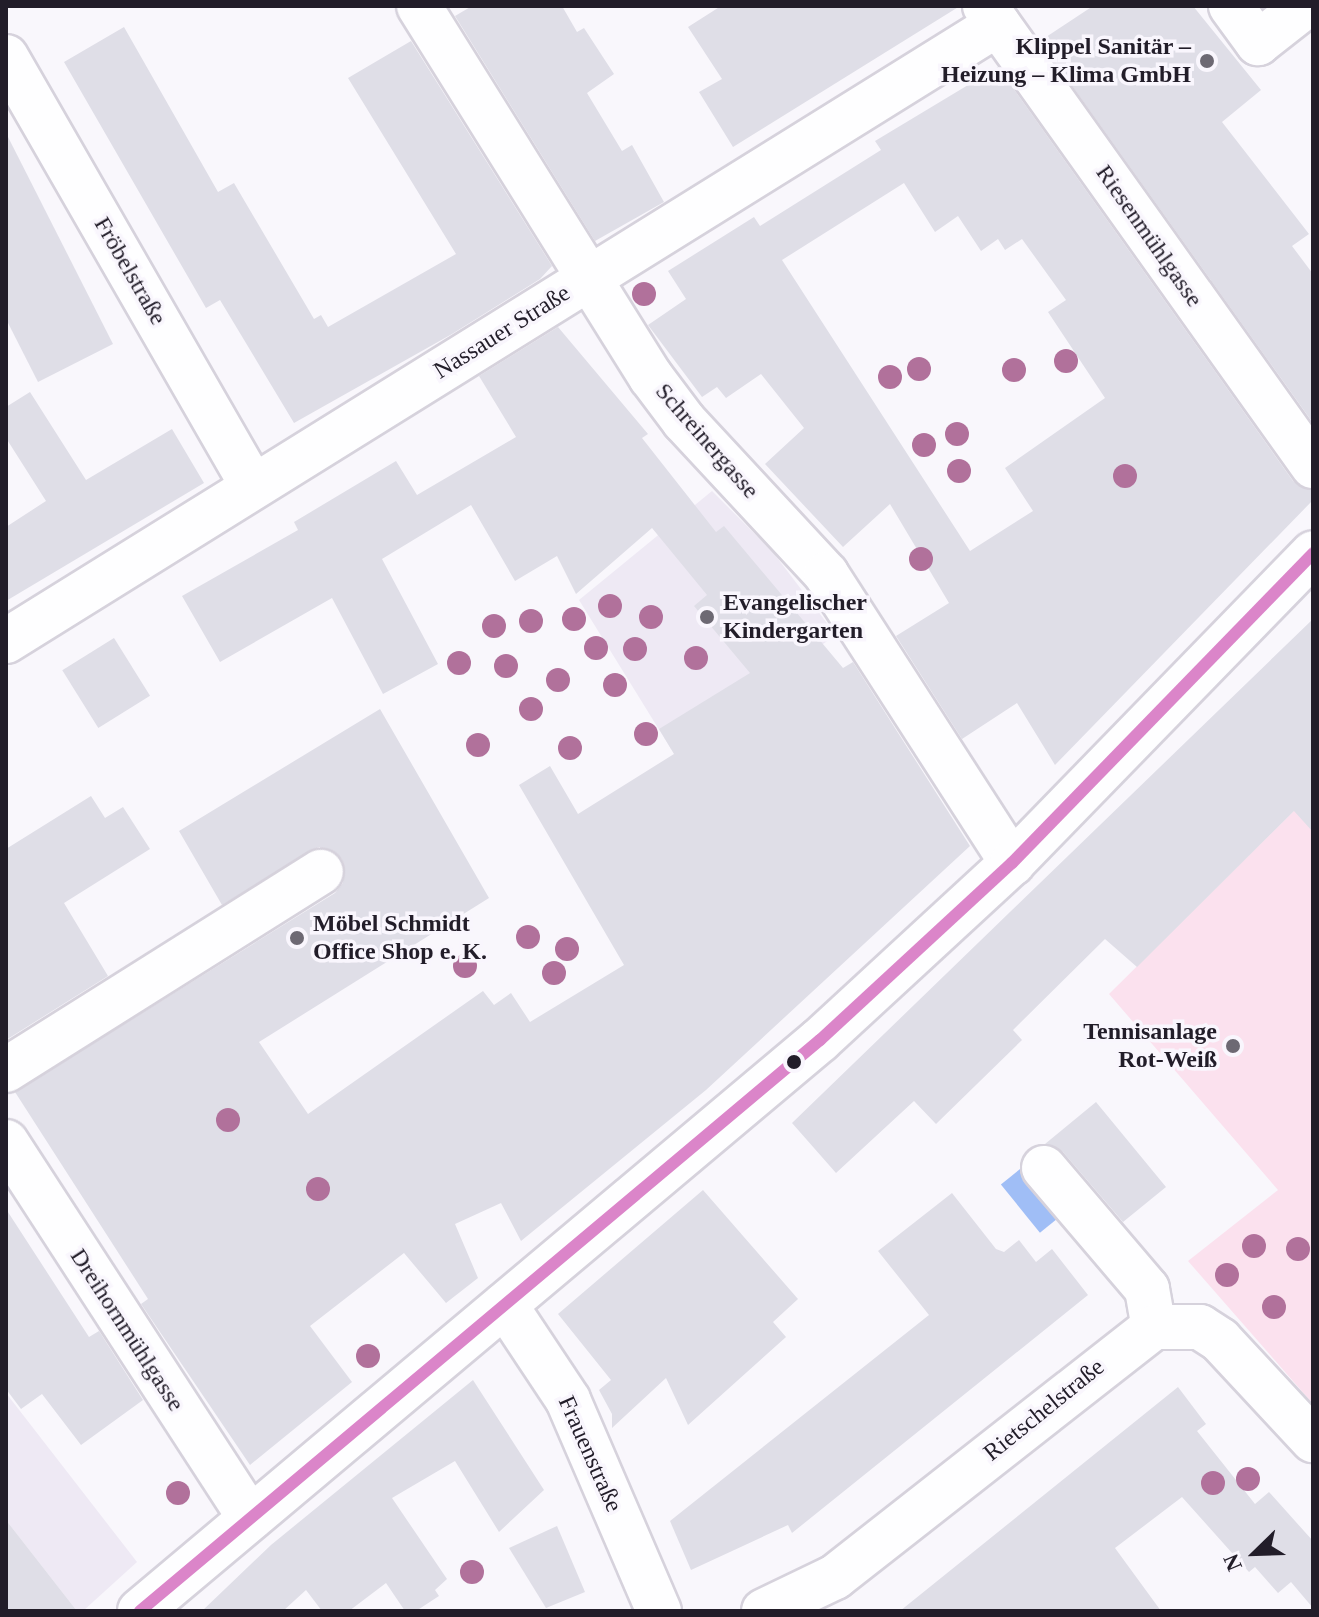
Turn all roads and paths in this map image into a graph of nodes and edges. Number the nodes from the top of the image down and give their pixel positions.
1 (419, 6) edge
2 (1231, 6) edge
3 (1305, 6) edge
4 (992, 15) edge
5 (6, 57) edge
6 (589, 278) junction
7 (1313, 466) edge
8 (253, 486) junction
9 (1313, 553) edge
10 (6, 641) edge
11 (1012, 863) junction
12 (321, 872) dead end
13 (6, 1070) edge
14 (6, 1142) edge
15 (1044, 1168) dead end
16 (505, 1305) junction
17 (1154, 1327) junction
18 (1313, 1440) edge
19 (250, 1518) junction
20 (140, 1611) edge
21 (659, 1611) edge
22 (764, 1611) edge

1 - 6 street, Schreinergasse
2 - 3 street
4 - 6 street, Nassauer Straße
4 - 7 street, Riesenmühlgasse
5 - 8 street, Fröbelstraße
6 - 8 street, Nassauer Straße
6 - 11 street, Schreinergasse
8 - 10 street, Nassauer Straße
9 - 11 street
11 - 16 street
12 - 13 street
14 - 19 street, Dreihornmühlgasse
15 - 17 street
16 - 19 street
16 - 21 street, Frauenstraße
17 - 18 street
17 - 22 street, Rietschelstraße
19 - 20 street

